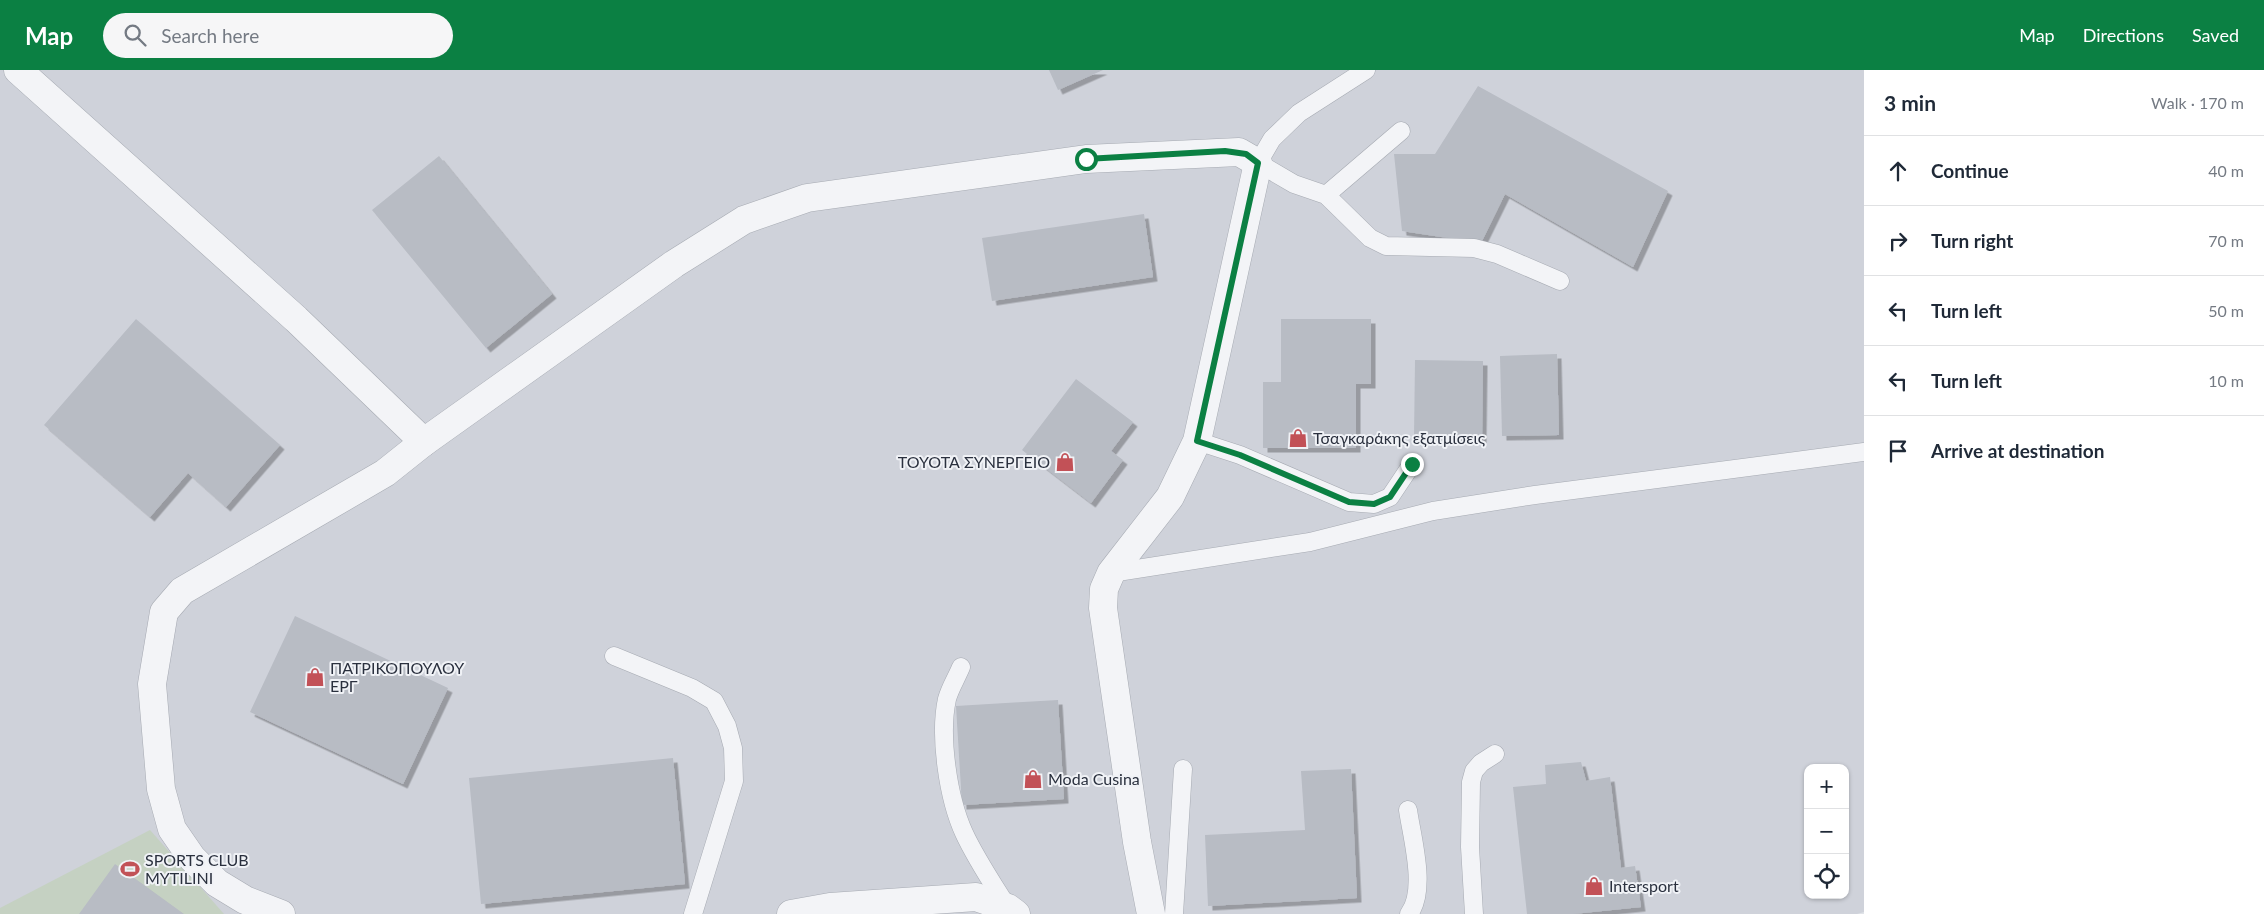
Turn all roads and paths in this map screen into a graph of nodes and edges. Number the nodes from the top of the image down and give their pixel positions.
1 (18, 70) edge
2 (1366, 70) edge
3 (1401, 131) dead end
4 (1258, 163) junction
5 (1326, 195) junction
6 (1560, 281) dead end
7 (1197, 441) junction
8 (424, 442) junction
9 (1864, 452) edge
10 (1412, 464) dead end
11 (1111, 573) junction
12 (614, 656) dead end
13 (961, 667) dead end
14 (1495, 754) dead end
15 (1183, 770) dead end
16 (1408, 810) dead end
17 (1012, 911) edge
18 (281, 914) edge
19 (692, 914) edge
20 (791, 914) edge
21 (1151, 914) edge
22 (1174, 914) edge
23 (1408, 914) edge
24 (1474, 914) edge

1 - 8 street
2 - 4 lane
3 - 5 lane
4 - 5 lane
4 - 7 street
4 - 8 street
5 - 6 lane
7 - 10 lane
7 - 11 street
8 - 18 street
9 - 11 lane
11 - 21 street
12 - 19 lane
13 - 17 lane
14 - 24 lane
15 - 22 lane
16 - 23 lane
17 - 20 street

